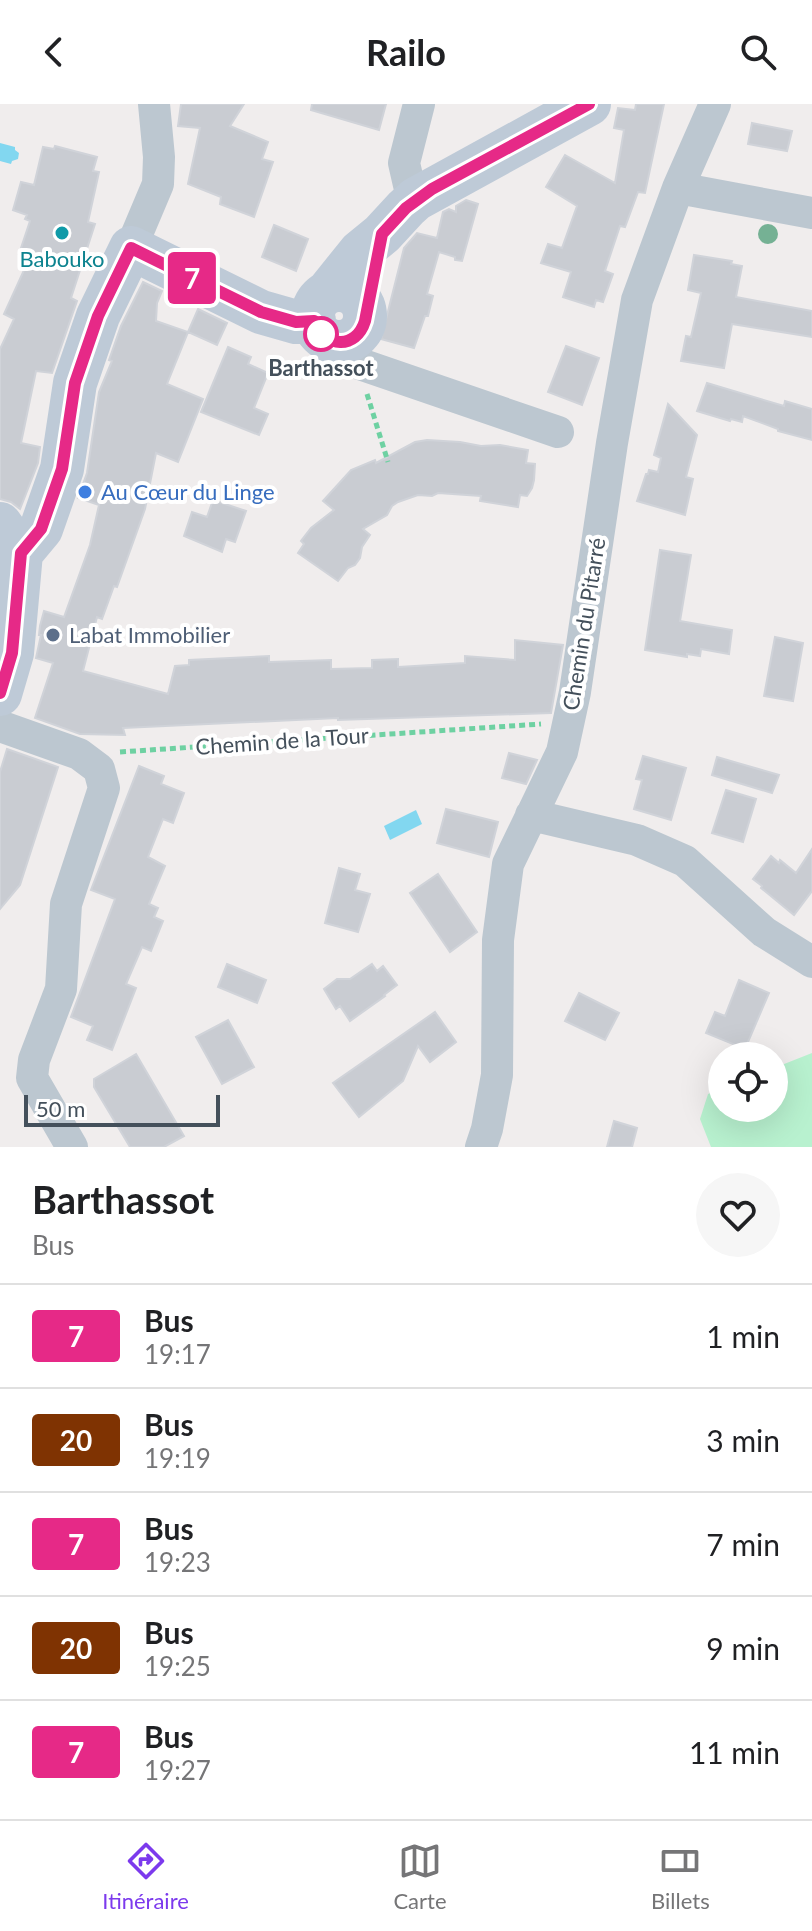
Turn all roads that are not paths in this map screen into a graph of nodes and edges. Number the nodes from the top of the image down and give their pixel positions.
1 (154, 104) edge
2 (419, 104) edge
3 (589, 104) edge
4 (715, 104) edge
5 (678, 188) junction
6 (416, 199) junction
7 (812, 213) edge
8 (131, 248) junction
9 (341, 326) junction
10 (558, 432) dead end
11 (10, 538) edge
12 (0, 694) edge
13 (0, 726) edge
14 (531, 815) junction
15 (812, 962) edge
16 (72, 1147) edge
17 (481, 1147) edge

1 - 8 street
2 - 6 street
3 - 6 street
4 - 5 street, Chemin du Pitarré
5 - 7 street
5 - 14 street, Chemin du Pitarré
6 - 9 street
8 - 9 street
8 - 11 street
9 - 10 street
11 - 12 street
13 - 16 street
14 - 15 street
14 - 17 street, Chemin du Pitarré

